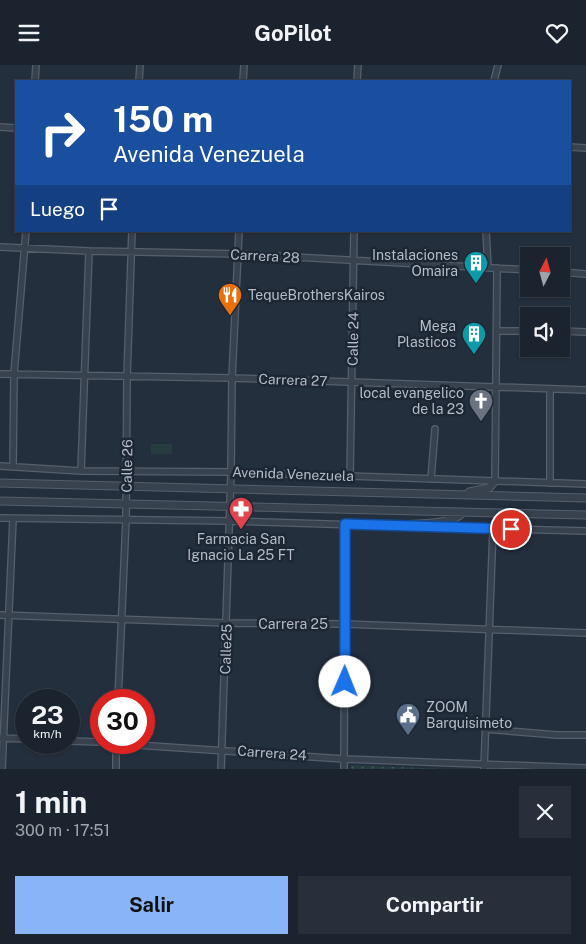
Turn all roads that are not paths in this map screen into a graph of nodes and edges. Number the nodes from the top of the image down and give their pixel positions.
1 (36, 65) edge
2 (140, 65) edge
3 (244, 65) edge
4 (358, 65) edge
5 (498, 65) edge
6 (35, 80) edge
7 (139, 80) edge
8 (243, 80) edge
9 (357, 80) edge
10 (494, 80) edge
11 (0, 127) edge
12 (15, 128) edge
13 (571, 147) edge
14 (586, 148) edge
15 (26, 232) edge
16 (132, 232) edge
17 (239, 232) edge
18 (354, 232) edge
19 (486, 232) edge
20 (0, 247) edge
21 (25, 249) junction
22 (89, 251) junction
23 (131, 252) junction
24 (239, 254) junction
25 (354, 260) junction
26 (488, 267) junction
27 (497, 268) junction
28 (520, 269) edge
29 (570, 273) edge
30 (586, 274) edge
31 (497, 331) junction
32 (520, 331) edge
33 (570, 331) edge
34 (586, 331) edge
35 (0, 374) edge
36 (14, 374) junction
37 (84, 376) junction
38 (127, 377) junction
39 (232, 378) junction
40 (352, 383) junction
41 (496, 388) junction
42 (550, 389) junction
43 (586, 390) edge
44 (435, 429) dead end
45 (0, 466) edge
46 (13, 466) junction
47 (81, 471) junction
48 (127, 471) junction
49 (231, 472) junction
50 (350, 476) junction
51 (431, 479) junction
52 (495, 481) junction
53 (0, 482) edge
54 (550, 483) junction
55 (586, 484) edge
56 (126, 486) junction
57 (230, 489) junction
58 (396, 493) junction
59 (586, 498) edge
60 (0, 501) edge
61 (126, 504) junction
62 (230, 507) junction
63 (463, 512) junction
64 (586, 515) edge
65 (0, 518) edge
66 (13, 519) junction
67 (126, 519) junction
68 (229, 521) junction
69 (345, 524) junction
70 (388, 526) junction
71 (492, 528) junction
72 (586, 531) edge
73 (0, 615) edge
74 (10, 615) junction
75 (122, 620) junction
76 (227, 623) junction
77 (345, 624) junction
78 (489, 630) junction
79 (586, 633) edge
80 (119, 689) edge
81 (486, 729) junction
82 (586, 735) edge
83 (2, 738) edge
84 (15, 739) edge
85 (155, 745) edge
86 (222, 749) junction
87 (116, 754) edge
88 (344, 759) junction
89 (484, 767) edge
90 (586, 768) edge
91 (2, 769) edge
92 (116, 769) edge
93 (222, 769) edge
94 (344, 769) edge

1 - 6 street
2 - 7 street
3 - 8 street
4 - 9 street
5 - 10 street
11 - 12 street
13 - 14 street
15 - 21 street
16 - 23 street, Calle 26
17 - 24 street, Calle25
18 - 25 street, Calle 24
19 - 26 street
20 - 21 street, Carrera 28
21 - 22 street, Carrera 28
21 - 36 street
22 - 23 street, Carrera 28
22 - 37 street
23 - 24 street, Carrera 28
23 - 38 street, Calle 26
24 - 25 street, Carrera 28
24 - 39 street, Calle25
25 - 26 street, Carrera 28
25 - 40 street, Calle 24
26 - 27 street, Carrera 28
27 - 28 street, Carrera 28
27 - 31 street
29 - 30 street
31 - 32 street
31 - 41 street
33 - 34 street
35 - 36 street, Carrera 27
36 - 37 street, Carrera 27
36 - 46 street
37 - 38 street, Carrera 27
37 - 47 street
38 - 39 street, Carrera 27
38 - 48 street, Calle 26
39 - 40 street, Carrera 27
39 - 49 street, Calle25
40 - 41 street, Carrera 27
40 - 50 street, Calle 24
41 - 42 street, Carrera 27
41 - 52 street
42 - 43 street, Carrera 27
42 - 54 street
44 - 51 street
45 - 46 street, Avenida Venezuela
46 - 47 street, Avenida Venezuela
47 - 48 street, Avenida Venezuela
48 - 49 street, Avenida Venezuela
48 - 56 street, Calle 26
49 - 50 street, Avenida Venezuela
49 - 57 street, Calle25
50 - 51 street, Avenida Venezuela
51 - 52 street, Avenida Venezuela
52 - 54 street, Avenida Venezuela
52 - 58 street
53 - 56 street, Avenida Venezuela
54 - 55 street, Avenida Venezuela
56 - 57 street, Avenida Venezuela
56 - 61 street, Calle 26
57 - 58 street, Avenida Venezuela
57 - 62 street, Calle25
58 - 59 street, Avenida Venezuela
60 - 61 street
61 - 62 street
61 - 67 street, Calle 26
62 - 63 street
62 - 68 street, Calle25
63 - 64 street
63 - 70 street
65 - 66 street
66 - 67 street
66 - 74 street
67 - 68 street
67 - 75 street, Calle 26
68 - 69 street
68 - 76 street, Calle25
69 - 70 street
69 - 77 street
70 - 71 street
71 - 72 street
71 - 78 street
73 - 74 street, Carrera 25
74 - 75 street, Carrera 25
74 - 83 street
75 - 76 street, Carrera 25
75 - 80 street, Calle 26
76 - 77 street, Carrera 25
76 - 86 street, Calle25
77 - 78 street, Carrera 25
77 - 88 street
78 - 79 street, Carrera 25
78 - 81 street
81 - 82 street
81 - 89 street
83 - 84 street
83 - 91 street
85 - 86 street, Carrera 24
86 - 88 street, Carrera 24
86 - 93 street, Calle25
87 - 92 street
88 - 89 street, Carrera 24
88 - 94 street
89 - 90 street, Carrera 24

